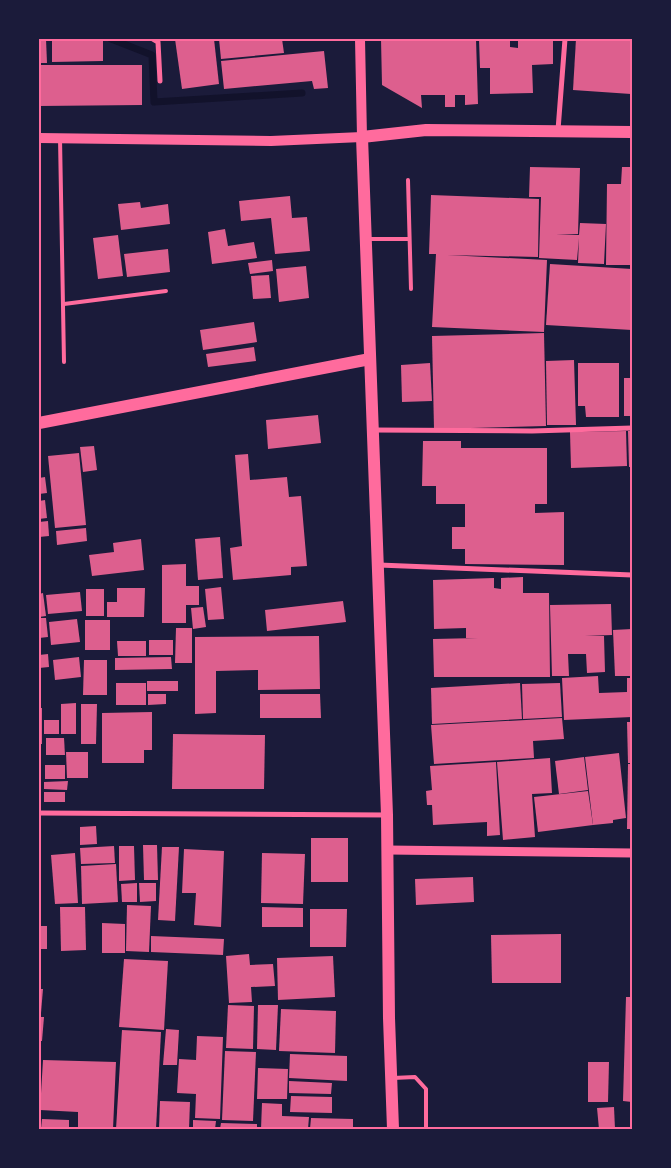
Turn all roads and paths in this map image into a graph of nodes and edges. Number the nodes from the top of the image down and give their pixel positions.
1 (153, 39) edge
2 (360, 39) edge
3 (565, 39) edge
4 (160, 81) dead end
5 (558, 131) junction
6 (632, 132) edge
7 (362, 137) junction
8 (39, 138) edge
9 (60, 138) junction
10 (408, 180) dead end
11 (366, 239) junction
12 (409, 239) junction
13 (411, 289) dead end
14 (166, 291) dead end
15 (64, 304) junction
16 (370, 359) junction
17 (64, 362) dead end
18 (39, 423) edge
19 (632, 428) edge
20 (373, 430) junction
21 (379, 565) junction
22 (632, 575) edge
23 (39, 813) edge
24 (388, 814) junction
25 (388, 850) junction
26 (632, 853) edge
27 (391, 1078) junction
28 (393, 1129) edge
29 (426, 1129) edge

1 - 4 street
2 - 7 main road
3 - 5 street
5 - 6 main road
5 - 7 main road
7 - 9 main road
7 - 11 main road
8 - 9 main road
9 - 15 lane
10 - 12 lane
11 - 12 lane
11 - 16 main road
12 - 13 lane
14 - 15 lane
15 - 17 lane
16 - 18 main road
16 - 20 main road
19 - 20 street
20 - 21 main road
21 - 22 street
21 - 24 main road
23 - 24 street
24 - 25 main road
25 - 26 street
25 - 27 main road
27 - 28 main road
27 - 29 lane

